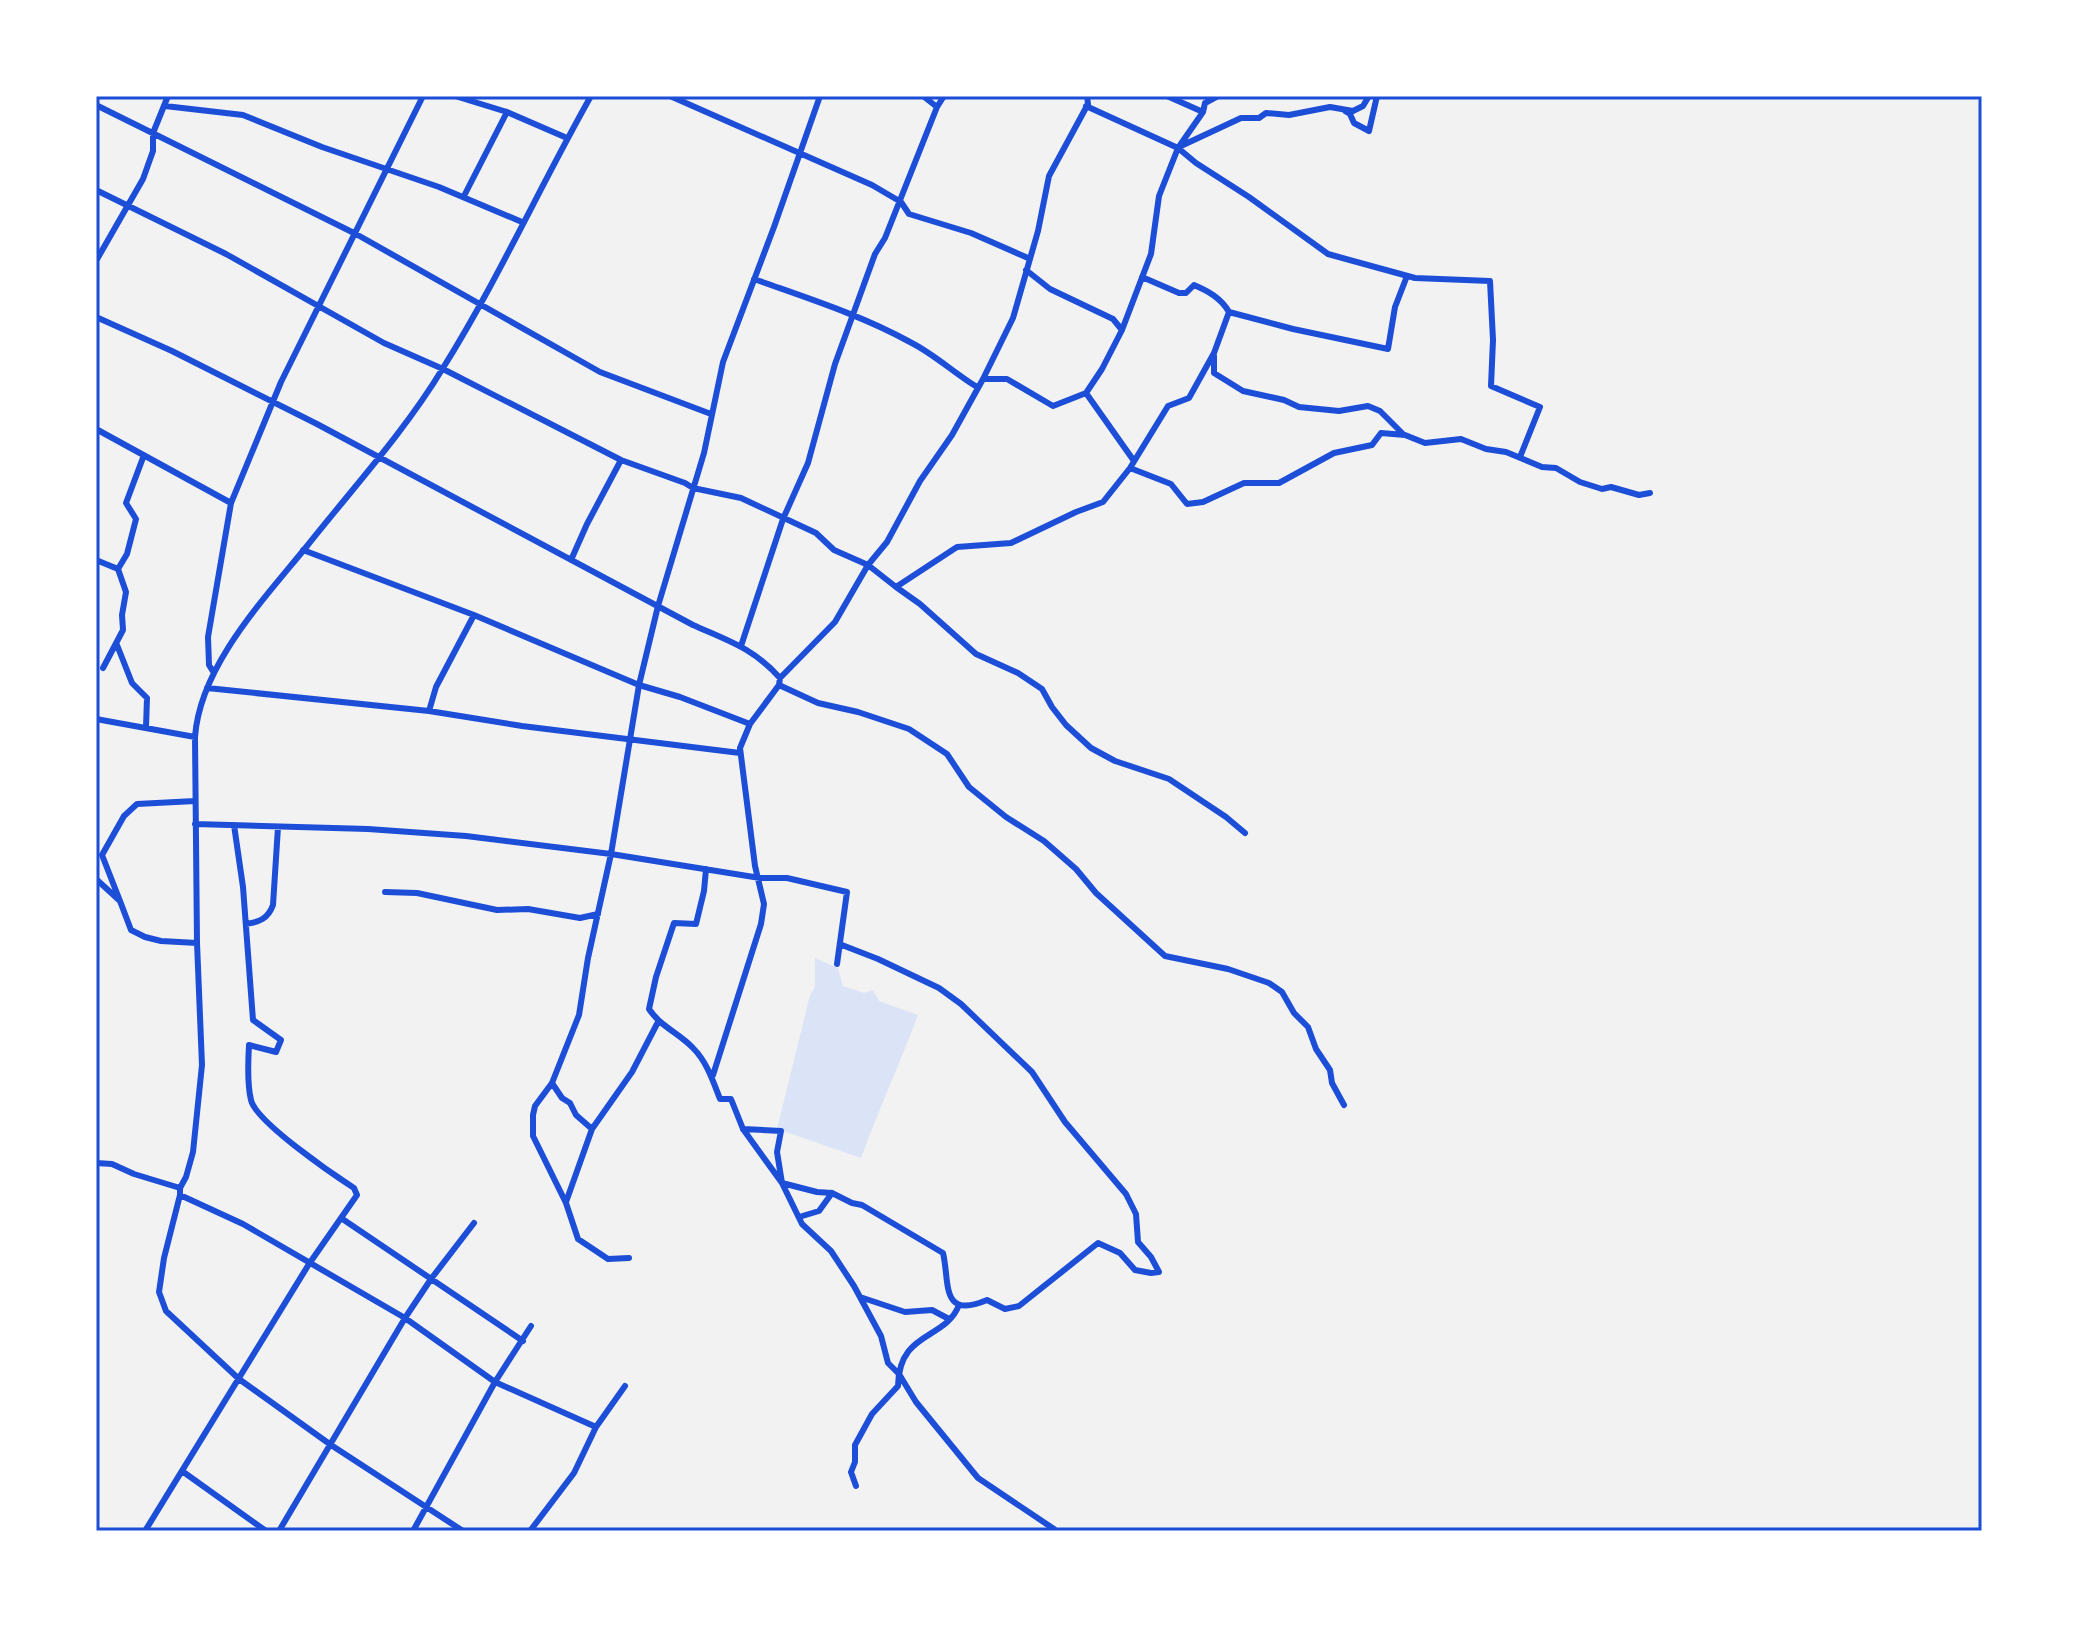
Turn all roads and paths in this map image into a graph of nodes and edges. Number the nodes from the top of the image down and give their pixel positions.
1 (168, 96) edge
2 (423, 96) edge
3 (455, 96) edge
4 (591, 96) edge
5 (670, 96) edge
6 (820, 96) edge
7 (923, 96) edge
8 (944, 96) edge
9 (1087, 96) edge
10 (1167, 96) edge
11 (1189, 96) edge
12 (1218, 96) edge
13 (1369, 96) edge
14 (1377, 96) edge
15 (96, 105) edge
16 (1190, 105) junction
17 (165, 106) junction
18 (1086, 106) junction
19 (937, 107) junction
20 (1343, 110) junction
21 (507, 112) junction
22 (1203, 112) junction
23 (153, 133) junction
24 (567, 138) junction
25 (1178, 148) junction
26 (798, 154) junction
27 (388, 167) junction
28 (96, 190) edge
29 (464, 196) junction
30 (901, 202) junction
31 (127, 207) junction
32 (522, 222) junction
33 (356, 234) junction
34 (1028, 258) junction
35 (96, 261) edge
36 (1026, 270) junction
37 (1407, 276) junction
38 (1142, 277) junction
39 (754, 279) junction
40 (479, 303) junction
41 (319, 306) junction
42 (1229, 312) junction
43 (852, 315) junction
44 (96, 317) edge
45 (1122, 330) junction
46 (1214, 353) junction
47 (443, 369) junction
48 (983, 379) junction
49 (977, 387) junction
50 (1086, 393) junction
51 (272, 403) junction
52 (711, 414) junction
53 (96, 429) edge
54 (1405, 435) junction
55 (144, 455) junction
56 (1520, 457) junction
57 (378, 459) junction
58 (621, 460) junction
59 (1132, 465) junction
60 (693, 488) junction
61 (1650, 493) dead end
62 (231, 503) junction
63 (783, 519) junction
64 (303, 550) junction
65 (96, 560) edge
66 (571, 560) junction
67 (868, 565) junction
68 (118, 569) junction
69 (896, 587) junction
70 (658, 606) junction
71 (474, 615) junction
72 (117, 645) junction
73 (741, 646) junction
74 (103, 668) dead end
75 (214, 673) junction
76 (780, 681) junction
77 (639, 685) junction
78 (207, 688) junction
79 (429, 711) junction
80 (96, 719) edge
81 (750, 724) junction
82 (146, 727) junction
83 (195, 737) junction
84 (630, 741) junction
85 (740, 753) junction
86 (195, 801) junction
87 (195, 824) junction
88 (234, 825) junction
89 (278, 827) junction
90 (1245, 833) dead end
91 (611, 854) junction
92 (706, 869) junction
93 (760, 878) junction
94 (96, 879) edge
95 (385, 892) dead end
96 (120, 901) junction
97 (598, 914) junction
98 (246, 924) junction
99 (197, 943) junction
100 (842, 945) junction
101 (837, 964) dead end
102 (658, 1022) junction
103 (713, 1075) junction
104 (552, 1083) junction
105 (1344, 1105) dead end
106 (592, 1129) junction
107 (743, 1129) junction
108 (96, 1163) edge
109 (782, 1183) junction
110 (180, 1191) junction
111 (832, 1193) junction
112 (566, 1203) junction
113 (799, 1217) junction
114 (341, 1218) junction
115 (474, 1223) dead end
116 (629, 1258) dead end
117 (309, 1264) junction
118 (431, 1279) junction
119 (860, 1297) junction
120 (959, 1305) junction
121 (405, 1318) junction
122 (949, 1319) junction
123 (531, 1326) dead end
124 (523, 1341) junction
125 (899, 1374) junction
126 (239, 1379) junction
127 (495, 1382) junction
128 (625, 1386) dead end
129 (596, 1427) junction
130 (331, 1445) junction
131 (182, 1471) junction
132 (856, 1486) dead end
133 (427, 1506) junction
134 (1054, 1529) dead end
135 (145, 1531) edge
136 (266, 1531) edge
137 (279, 1531) edge
138 (413, 1531) edge
139 (463, 1531) edge
140 (530, 1531) edge

1 - 17 street
2 - 27 street
3 - 21 street
4 - 24 street
5 - 26 street
6 - 26 street
7 - 19 street
8 - 19 street
9 - 18 street
10 - 16 street
11 - 16 street
12 - 22 street
13 - 20 street
14 - 20 street
15 - 23 street
16 - 22 street
17 - 23 street
17 - 27 street
18 - 25 street
18 - 34 street
19 - 30 street
20 - 25 street
21 - 24 street
21 - 29 street
22 - 25 street
23 - 31 street
23 - 33 street
24 - 32 street
25 - 37 street
25 - 38 street
26 - 30 street
26 - 39 street
27 - 29 street
27 - 33 street
28 - 31 street
29 - 32 street
30 - 34 street
30 - 43 street
31 - 35 street
31 - 41 street
32 - 40 street
33 - 40 street
33 - 41 street
34 - 36 street
36 - 45 street
36 - 48 street
37 - 42 street
37 - 56 street
38 - 42 street
38 - 45 street
39 - 43 street
39 - 52 street
40 - 47 street
40 - 52 street
41 - 47 street
41 - 51 street
42 - 46 street
43 - 49 street
43 - 63 street
44 - 51 street
45 - 50 street
46 - 54 street
46 - 59 street
47 - 57 street
47 - 58 street
48 - 49 street
48 - 50 street
49 - 67 street
50 - 59 street
51 - 57 street
51 - 62 street
52 - 60 street
53 - 55 street
54 - 56 street
54 - 59 street
55 - 62 street
55 - 68 street
56 - 61 street
57 - 64 street
57 - 66 street
58 - 60 street
58 - 66 street
59 - 69 street
60 - 63 street
60 - 70 street
62 - 75 street
63 - 67 street
63 - 73 street
64 - 71 street
64 - 75 street
65 - 68 street
66 - 70 street
67 - 69 street
67 - 76 street
68 - 72 street
69 - 90 street
70 - 73 street
70 - 77 street
71 - 77 street
71 - 79 street
72 - 74 street
72 - 82 street
73 - 76 street
75 - 78 street
76 - 81 street
76 - 105 street
77 - 81 street
77 - 84 street
78 - 79 street
78 - 83 street
79 - 84 street
80 - 82 street
81 - 85 street
82 - 83 street
83 - 86 street
84 - 85 street
84 - 91 street
85 - 93 street
86 - 87 street
86 - 96 street
87 - 88 street
87 - 99 street
88 - 89 street
88 - 98 street
89 - 91 street
89 - 98 street
91 - 92 street
91 - 97 street
92 - 93 street
92 - 102 street
93 - 100 street
93 - 103 street
94 - 96 street
95 - 97 street
96 - 99 street
97 - 104 street
98 - 114 street
99 - 110 street
100 - 101 street
100 - 120 street
102 - 103 street
102 - 106 street
103 - 107 street
104 - 106 street
104 - 112 street
106 - 112 street
107 - 109 street
107 - 109 street
108 - 110 street
109 - 111 street
109 - 113 street
110 - 117 street
110 - 126 street
111 - 113 street
111 - 120 street
112 - 116 street
113 - 119 street
114 - 117 street
114 - 118 street
115 - 118 street
117 - 121 street
117 - 126 street
118 - 121 street
118 - 124 street
119 - 122 street
119 - 125 street
120 - 122 street
121 - 127 street
121 - 130 street
122 - 125 street
123 - 124 street
124 - 127 street
125 - 132 street
125 - 134 street
126 - 130 street
126 - 131 street
127 - 129 street
127 - 133 street
128 - 129 street
129 - 140 street
130 - 133 street
130 - 137 street
131 - 135 street
131 - 136 street
133 - 138 street
133 - 139 street

